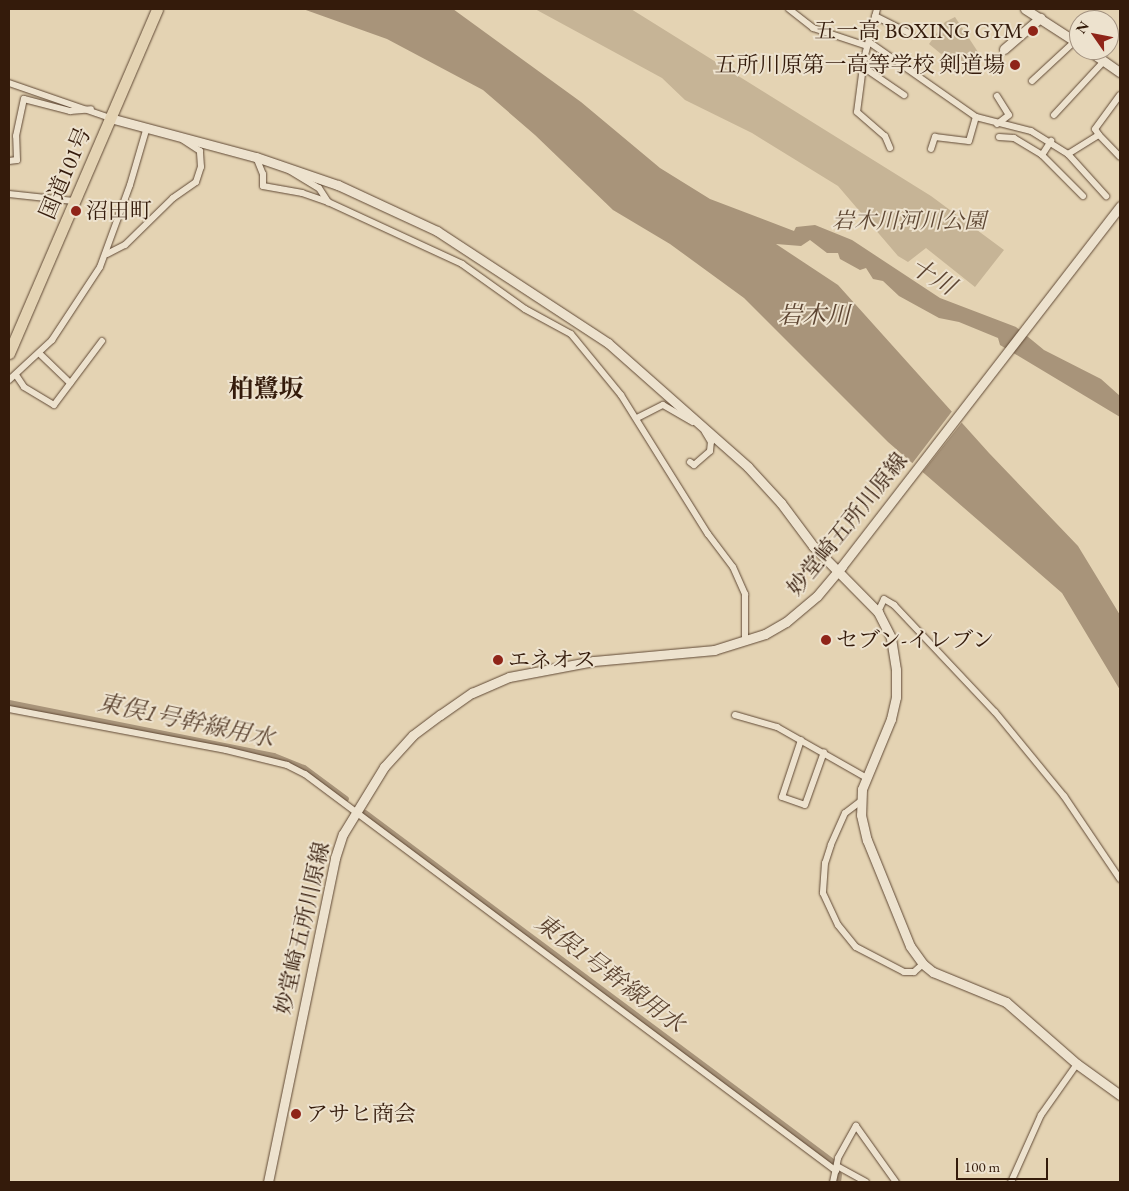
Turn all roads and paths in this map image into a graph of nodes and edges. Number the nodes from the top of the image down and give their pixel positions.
1 (157, 9) edge
2 (789, 9) edge
3 (877, 9) edge
4 (1025, 9) edge
5 (875, 16) junction
6 (1040, 18) junction
7 (911, 34) dead end
8 (1069, 37) edge
9 (868, 44) junction
10 (1004, 49) dead end
11 (1069, 49) edge
12 (1104, 60) joint
13 (863, 67) junction
14 (1120, 72) edge
15 (1032, 81) dead end
16 (9, 83) edge
17 (904, 95) dead end
18 (1120, 95) edge
19 (996, 96) dead end
20 (91, 110) junction
21 (112, 115) junction
22 (1054, 115) dead end
23 (976, 117) junction
24 (997, 124) junction
25 (147, 127) junction
26 (172, 134) junction
27 (1099, 135) junction
28 (999, 138) dead end
29 (1051, 141) junction
30 (890, 148) dead end
31 (931, 149) dead end
32 (1068, 154) junction
33 (1042, 155) junction
34 (256, 157) junction
35 (1120, 157) edge
36 (9, 161) edge
37 (286, 168) junction
38 (302, 179) junction
39 (302, 193) junction
40 (9, 194) edge
41 (1083, 196) dead end
42 (1106, 196) dead end
43 (74, 201) junction
44 (328, 202) junction
45 (1120, 206) edge
46 (106, 254) junction
47 (102, 341) dead end
48 (9, 353) edge
49 (40, 354) junction
50 (16, 375) junction
51 (9, 380) edge
52 (70, 383) junction
53 (636, 418) junction
54 (704, 427) junction
55 (690, 462) dead end
56 (839, 569) junction
57 (878, 612) junction
58 (745, 642) junction
59 (9, 709) edge
60 (734, 715) dead end
61 (801, 740) junction
62 (824, 752) junction
63 (865, 778) junction
64 (861, 801) junction
65 (355, 812) junction
66 (1120, 879) edge
67 (923, 964) junction
68 (1077, 1064) junction
69 (1120, 1095) edge
70 (836, 1169) junction
71 (268, 1182) edge
72 (833, 1182) edge
73 (866, 1182) edge
74 (896, 1182) edge
75 (1012, 1182) edge

1 - 21 highway, 国道101号
2 - 9 street
3 - 5 street
4 - 6 street
5 - 7 street
5 - 9 street
6 - 8 street
6 - 10 street
9 - 13 street
9 - 23 street
11 - 15 street
12 - 14 street
12 - 22 street
13 - 17 street
13 - 30 street
16 - 20 street
18 - 27 street
19 - 24 street
20 - 21 street
20 - 36 street
21 - 25 street
21 - 43 highway, 国道101号
23 - 24 street
23 - 31 street
24 - 29 street
25 - 26 street
25 - 46 street
26 - 34 street
26 - 46 street
27 - 32 street
27 - 35 street
28 - 33 street
29 - 32 street
29 - 33 street
32 - 42 street
33 - 41 street
34 - 37 street
34 - 39 street
37 - 38 street
37 - 54 street
38 - 39 street
38 - 44 street
39 - 44 street
40 - 43 street
43 - 48 highway, 国道101号
44 - 53 street
45 - 56 street, 妙堂崎五所川原線
46 - 49 street
47 - 52 street
49 - 50 street
49 - 52 street
50 - 51 street
50 - 52 street
53 - 54 street
53 - 58 street
54 - 55 street
54 - 56 street
56 - 57 street
56 - 58 street, 妙堂崎五所川原線
57 - 63 street
57 - 66 street
58 - 65 street, 妙堂崎五所川原線
59 - 65 street
60 - 61 street
61 - 62 street
61 - 62 street
62 - 63 street
63 - 64 street
64 - 67 street
64 - 67 street
65 - 70 street
65 - 71 street, 妙堂崎五所川原線
67 - 68 street
68 - 69 street
68 - 75 street
70 - 72 street
70 - 73 street
70 - 74 street

